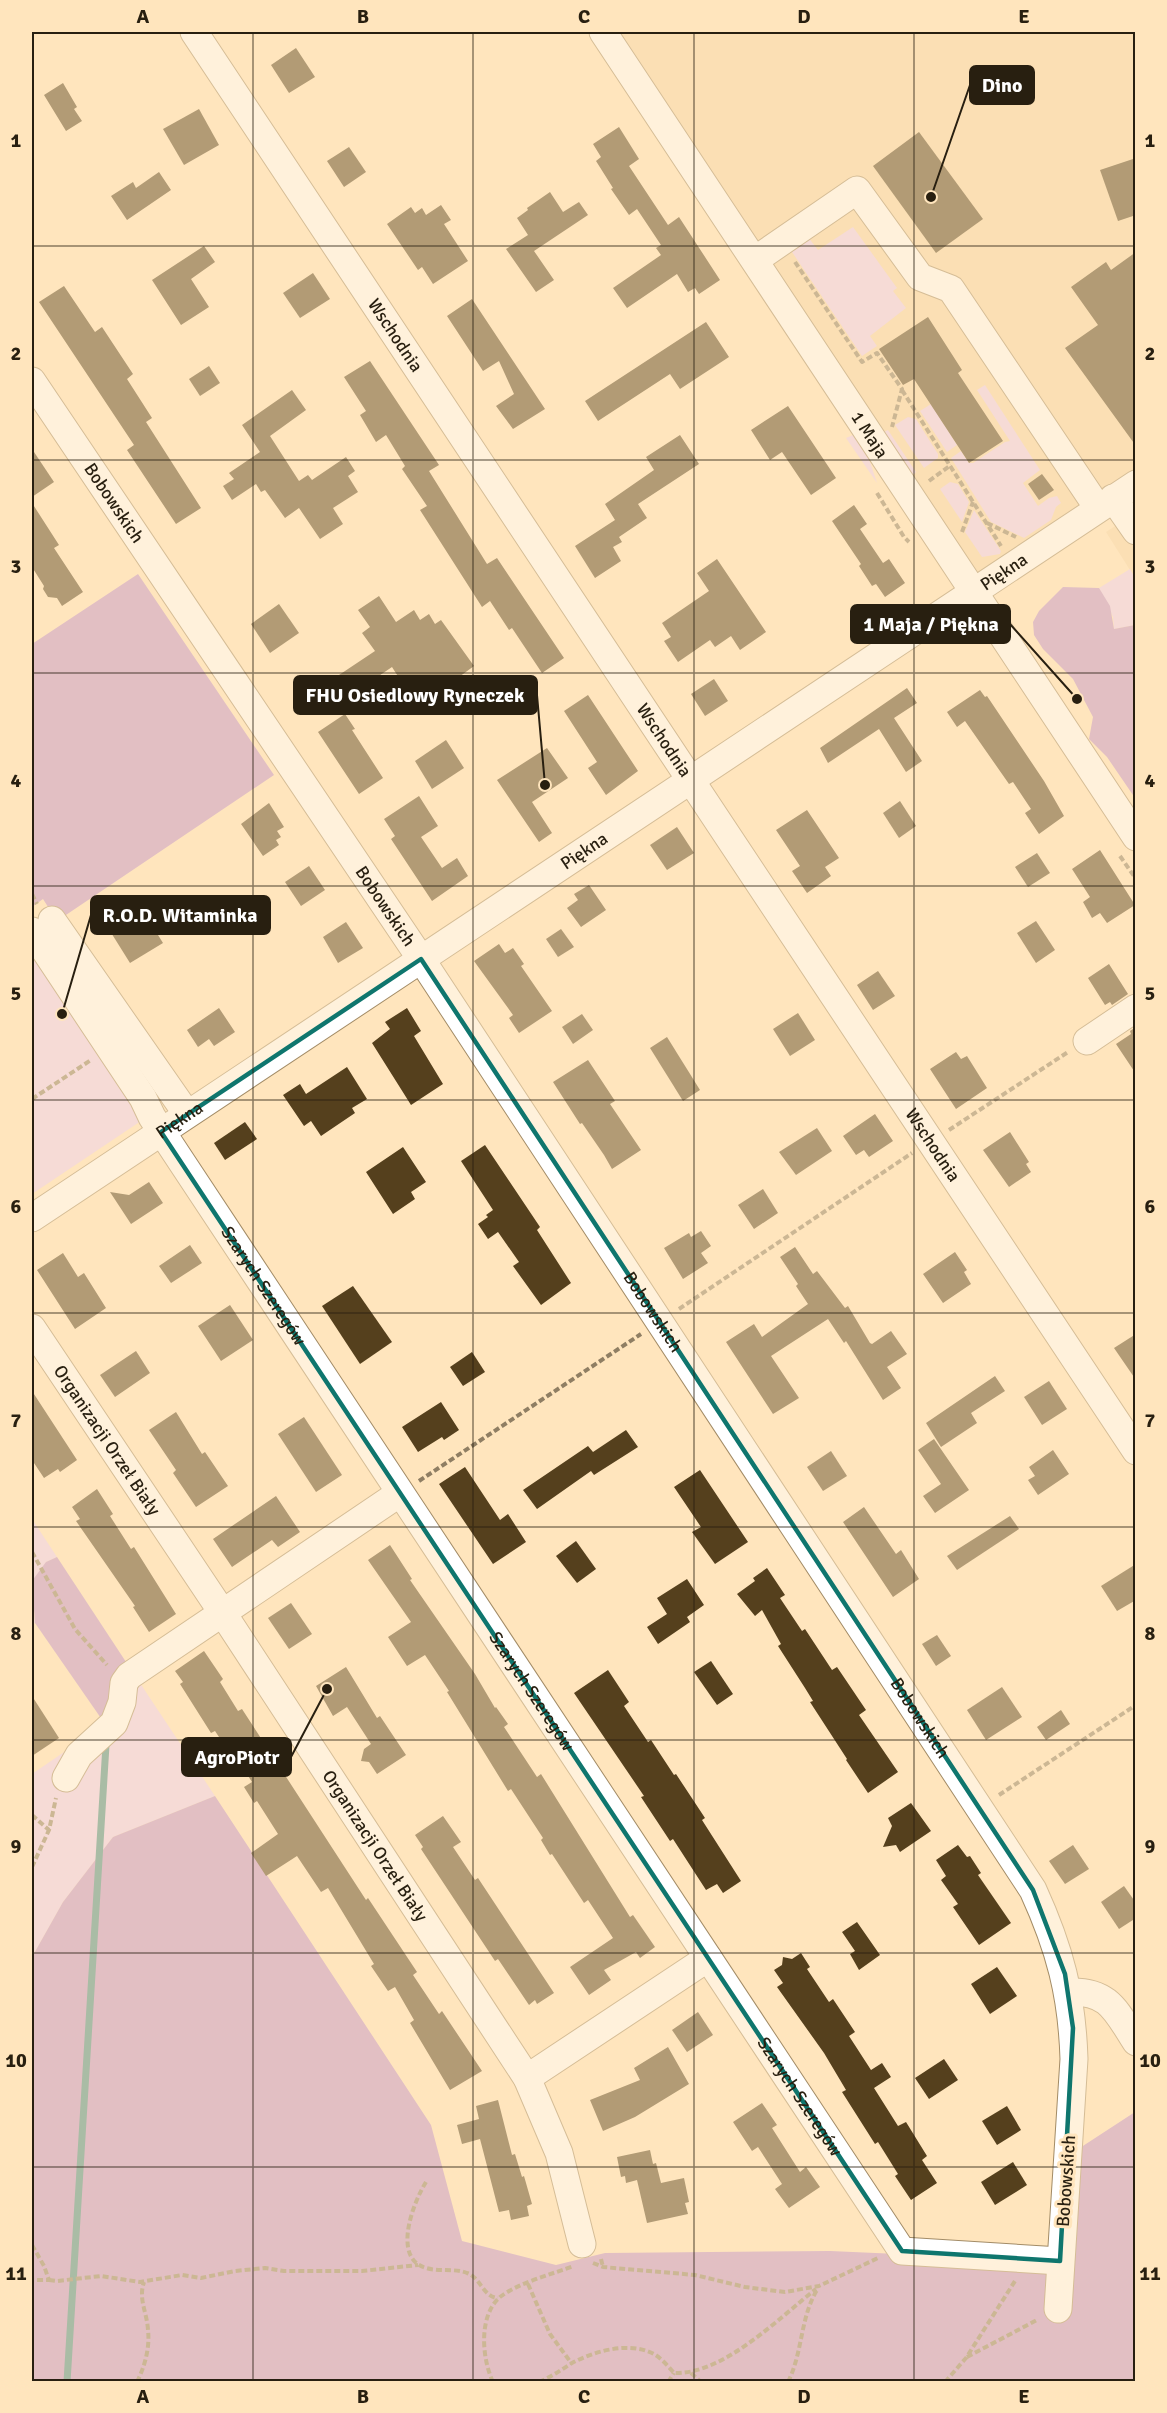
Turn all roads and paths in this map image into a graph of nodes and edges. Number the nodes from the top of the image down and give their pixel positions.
1 (194, 32) edge
2 (603, 32) edge
3 (755, 261) junction
4 (794, 261) dead end
5 (32, 381) edge
6 (902, 389) junction
7 (898, 436) dead end
8 (951, 465) junction
9 (922, 473) dead end
10 (928, 482) junction
11 (933, 490) dead end
12 (1116, 497) edge
13 (974, 501) junction
14 (987, 523) junction
15 (956, 524) dead end
16 (1136, 531) edge
17 (962, 533) junction
18 (966, 540) dead end
19 (1024, 541) dead end
20 (1006, 553) dead end
21 (974, 592) junction
22 (691, 780) junction
23 (1136, 837) edge
24 (42, 925) edge
25 (421, 959) junction
26 (1136, 1008) edge
27 (1086, 1041) joint
28 (109, 1048) junction
29 (32, 1099) edge
30 (187, 1114) junction
31 (161, 1132) junction
32 (931, 1141) junction
33 (32, 1218) edge
34 (673, 1312) dead end
35 (32, 1328) edge
36 (646, 1331) dead end
37 (1136, 1450) edge
38 (406, 1489) junction
39 (32, 1552) edge
40 (222, 1612) junction
41 (124, 1683) junction
42 (1136, 1705) edge
43 (66, 1778) joint
44 (993, 1799) dead end
45 (32, 1815) edge
46 (49, 1830) junction
47 (32, 1867) edge
48 (708, 1958) junction
49 (1068, 1992) junction
50 (1136, 2042) edge
51 (527, 2078) junction
52 (426, 2182) dead end
53 (32, 2246) edge
54 (581, 2254) joint
55 (1020, 2259) junction
56 (1060, 2261) junction
57 (418, 2265) junction
58 (862, 2265) dead end
59 (617, 2268) dead end
60 (32, 2280) edge
61 (49, 2280) junction
62 (144, 2282) junction
63 (528, 2283) junction
64 (819, 2286) junction
65 (499, 2298) junction
66 (1058, 2309) joint
67 (966, 2358) junction
68 (572, 2364) junction
69 (691, 2372) junction
70 (675, 2373) junction
71 (137, 2382) edge
72 (494, 2382) edge
73 (539, 2382) edge
74 (668, 2382) edge
75 (701, 2382) edge
76 (788, 2382) edge
77 (945, 2382) edge

1 - 22 street, Wschodnia
2 - 3 street, 1 Maja
3 - 12 street
3 - 21 street, 1 Maja
4 - 6 path
5 - 25 street, Bobowskich
6 - 7 path
6 - 8 path
8 - 10 path
8 - 13 path
9 - 10 path
10 - 11 path
12 - 16 street
12 - 21 street, Piękna
13 - 14 path
13 - 17 path
14 - 19 path
14 - 20 path
15 - 17 path
17 - 18 path
21 - 22 street, Piękna
21 - 23 street, 1 Maja
22 - 25 street, Piękna
22 - 32 street, Wschodnia
24 - 28 street, Szarych Szeregów
24 - 30 street
25 - 30 street, Piękna
25 - 49 street, Bobowskich
26 - 27 street
27 - 32 path
28 - 29 path
28 - 31 street, Szarych Szeregów
30 - 31 street, Piękna
31 - 33 street, Piękna
31 - 38 street, Szarych Szeregów
32 - 34 path
32 - 37 street, Wschodnia
35 - 40 street, Organizacji Orzeł Biały
36 - 38 path
38 - 40 street
38 - 48 street, Szarych Szeregów
39 - 41 path
40 - 41 street
40 - 51 street, Organizacji Orzeł Biały
41 - 43 street
42 - 44 path
43 - 46 path
45 - 46 path
46 - 47 path
48 - 51 street
48 - 55 street, Szarych Szeregów
49 - 50 street
49 - 56 street, Bobowskich
51 - 54 street, Organizacji Orzeł Biały
52 - 57 path
53 - 61 path
54 - 63 path
55 - 56 street
55 - 67 path
56 - 66 street, Bobowskich
57 - 62 path
57 - 65 path
58 - 64 path
59 - 64 path
60 - 61 path
61 - 62 path
62 - 71 path
63 - 65 path
63 - 68 path
64 - 69 path
64 - 76 path
65 - 72 path
66 - 67 path
67 - 77 path
68 - 70 path
68 - 73 path
69 - 70 path
69 - 75 path
70 - 74 path

